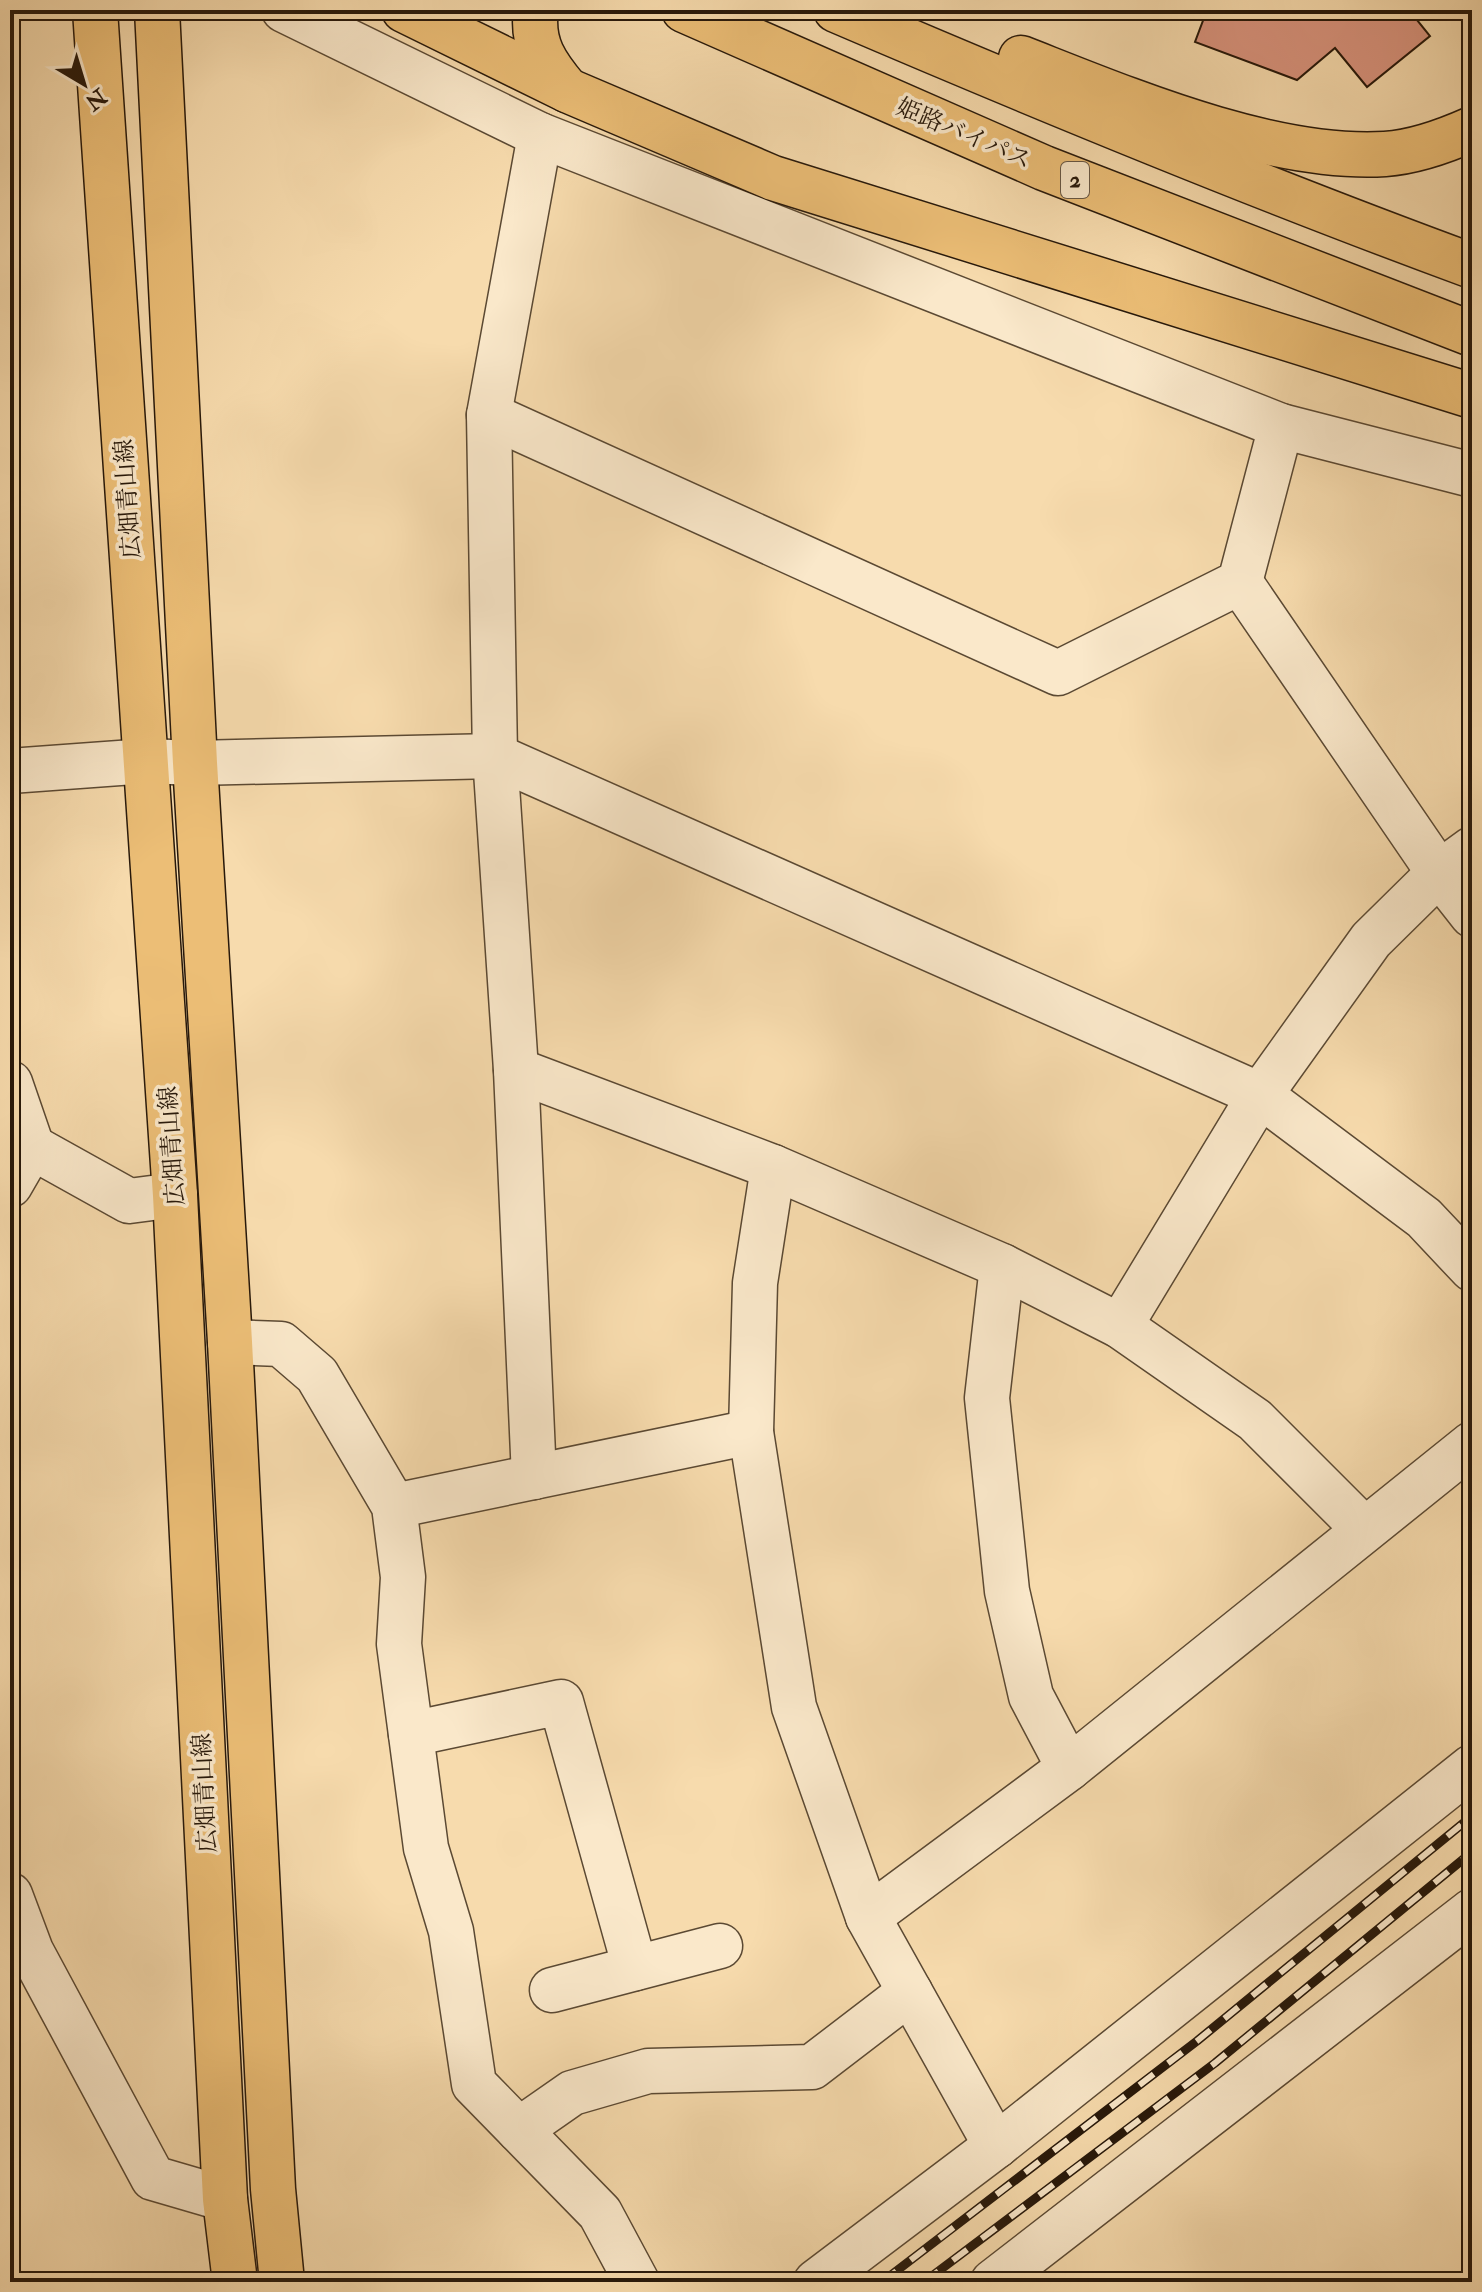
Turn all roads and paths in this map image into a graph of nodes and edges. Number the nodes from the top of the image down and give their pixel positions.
1 (95, 10) edge
2 (157, 10) edge
3 (284, 10) edge
4 (404, 10) edge
5 (536, 10) edge
6 (684, 10) edge
7 (836, 10) edge
8 (895, 10) edge
9 (569, 91) junction
10 (1472, 129) edge
11 (540, 135) junction
12 (1472, 266) edge
13 (1472, 334) edge
14 (1472, 396) edge
15 (489, 415) junction
16 (1281, 426) junction
17 (1472, 475) edge
18 (1240, 582) junction
19 (495, 756) junction
20 (147, 761) junction
21 (195, 763) junction
22 (10, 771) edge
23 (1455, 861) edge
24 (1472, 915) edge
25 (516, 1070) junction
26 (10, 1083) edge
27 (1260, 1095) junction
28 (32, 1147) junction
29 (773, 1167) junction
30 (10, 1185) edge
31 (175, 1195) junction
32 (1002, 1266) junction
33 (1472, 1269) edge
34 (1120, 1326) junction
35 (230, 1342) junction
36 (751, 1432) junction
37 (1472, 1444) edge
38 (534, 1477) junction
39 (394, 1506) junction
40 (1364, 1529) junction
41 (411, 1734) junction
42 (1472, 1767) edge
43 (1069, 1768) junction
44 (10, 1895) edge
45 (1472, 1911) edge
46 (868, 1917) junction
47 (720, 1946) dead end
48 (635, 1968) junction
49 (552, 1990) dead end
50 (910, 1992) junction
51 (519, 2130) junction
52 (996, 2146) junction
53 (225, 2199) junction
54 (235, 2282) edge
55 (282, 2282) edge
56 (637, 2282) edge
57 (816, 2282) edge
58 (993, 2282) edge

1 - 20 main road, 広畑青山線
2 - 21 main road, 広畑青山線
3 - 11 street
4 - 9 main road
5 - 9 main road
6 - 13 main road, 姫路バイパス / 2
7 - 12 main road
8 - 10 main road
9 - 14 main road
11 - 15 street
11 - 16 street
15 - 18 street
15 - 19 street
16 - 17 street
16 - 18 street
18 - 23 street
19 - 21 street
19 - 25 street
19 - 27 street
20 - 21 street
20 - 22 street
20 - 31 main road, 広畑青山線
21 - 35 main road, 広畑青山線
23 - 24 street
23 - 27 street
25 - 29 street
25 - 38 street
26 - 28 street
27 - 33 street
27 - 34 street
28 - 30 street
28 - 31 street
29 - 32 street
29 - 36 street
31 - 53 main road, 広畑青山線
32 - 34 street
32 - 43 street
34 - 40 street
35 - 39 street
35 - 55 main road, 広畑青山線
36 - 38 street
36 - 46 street
37 - 40 street
38 - 39 street
39 - 41 street
40 - 43 street
41 - 48 street
41 - 51 street
42 - 52 street
43 - 46 street
44 - 53 street
45 - 58 street
46 - 50 street
47 - 48 street
48 - 49 street
50 - 51 street
50 - 52 street
51 - 56 street
52 - 57 street
53 - 54 main road, 広畑青山線

